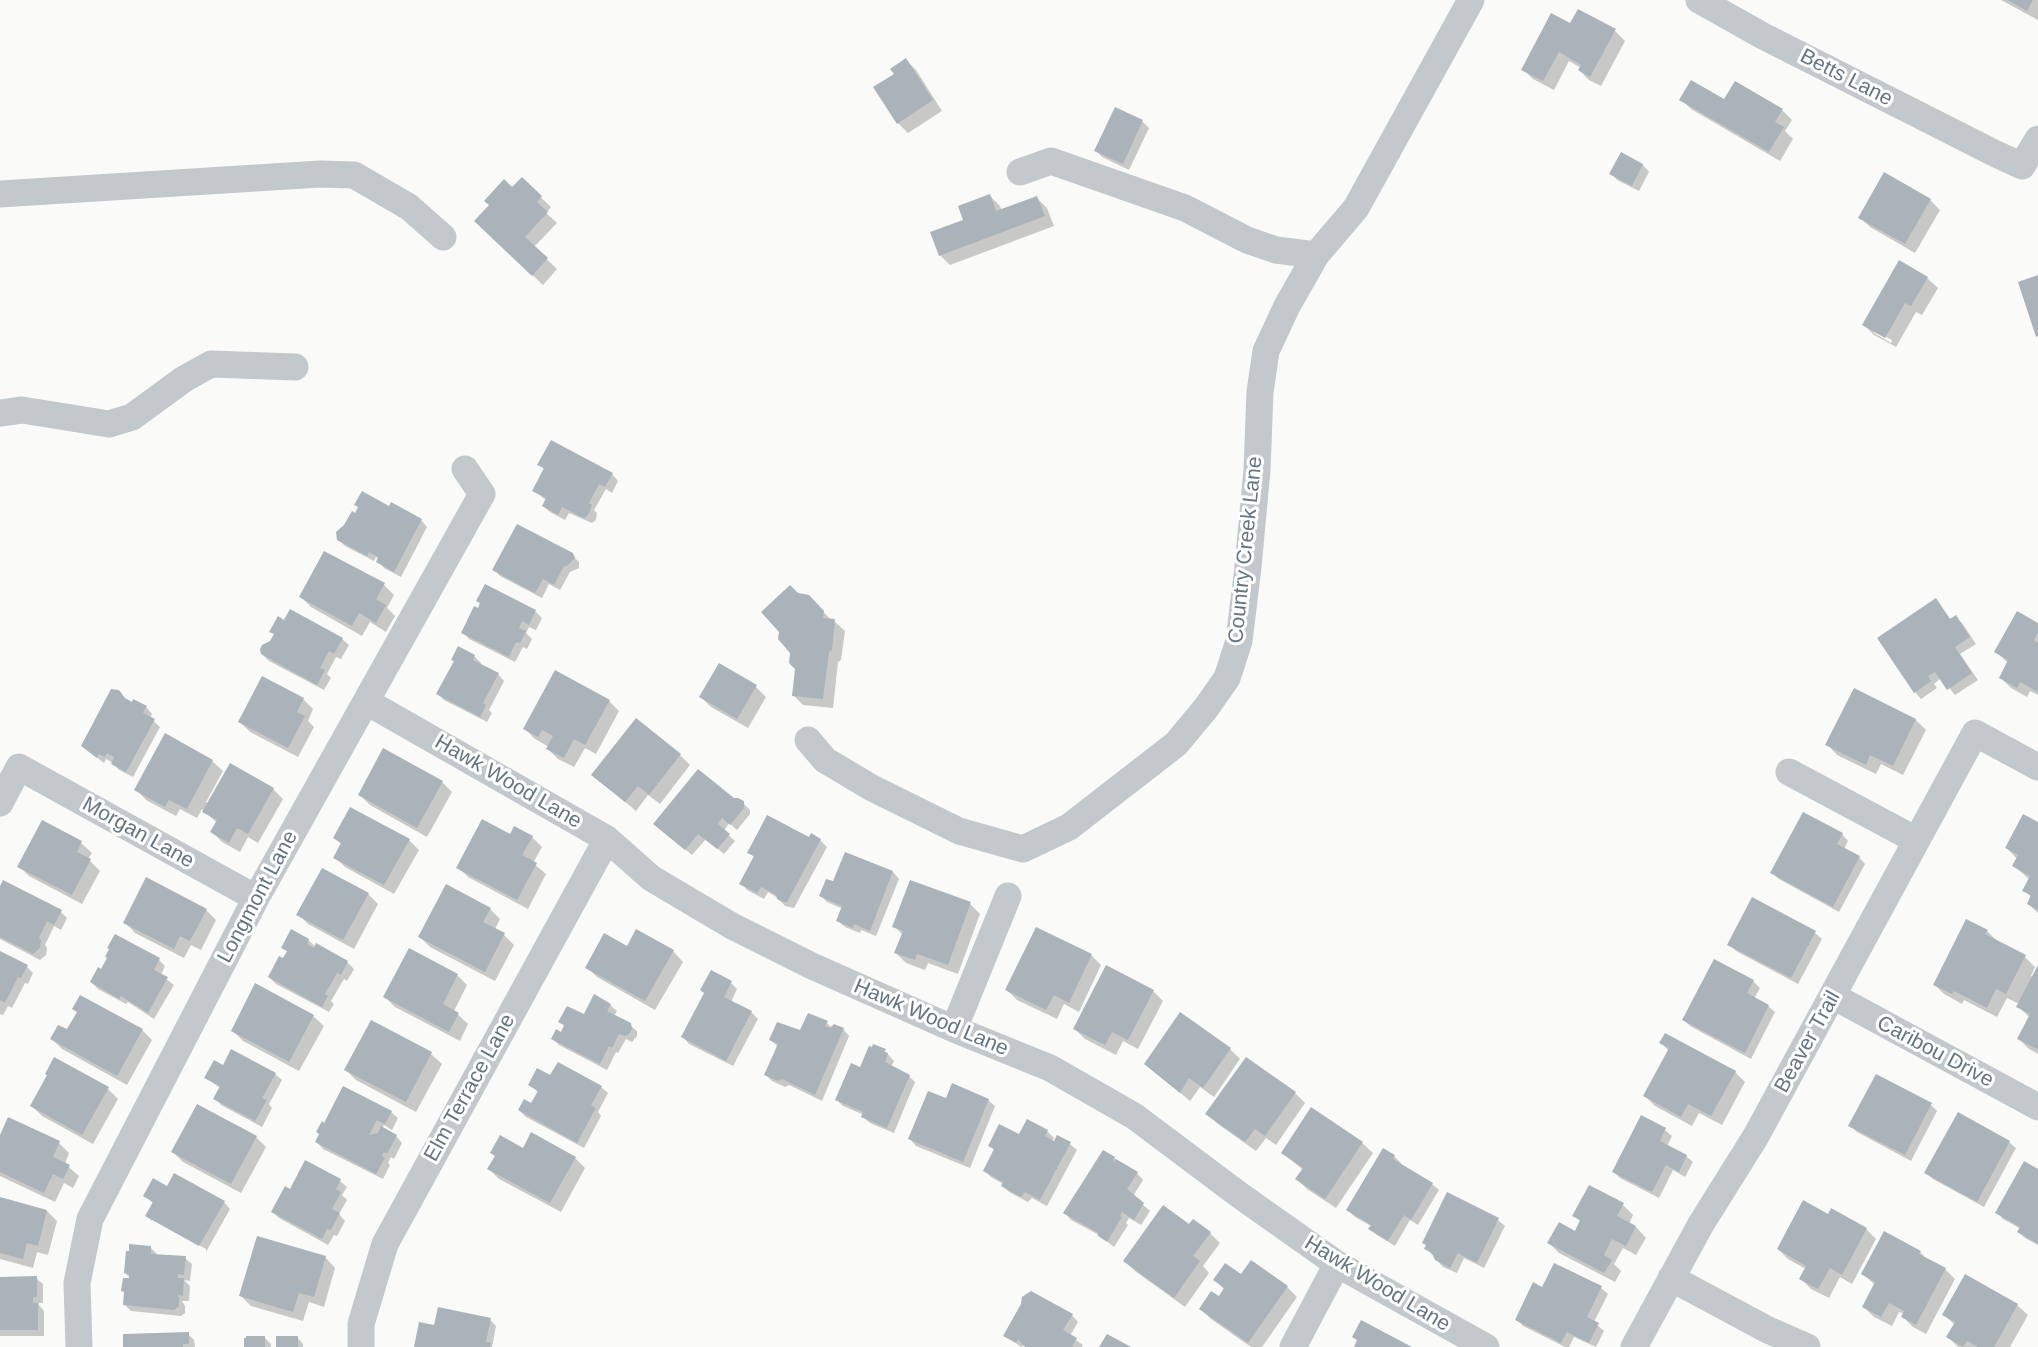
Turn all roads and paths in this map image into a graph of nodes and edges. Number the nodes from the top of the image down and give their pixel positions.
1 (1471, 0) edge
2 (1699, 0) edge
3 (2038, 139) edge
4 (1020, 172) dead end
5 (0, 194) edge
6 (443, 237) dead end
7 (1316, 255) junction
8 (295, 367) dead end
9 (0, 413) edge
10 (465, 469) dead end
11 (367, 702) junction
12 (808, 740) dead end
13 (2038, 767) edge
14 (1789, 771) dead end
15 (0, 803) edge
16 (607, 838) junction
17 (1916, 840) junction
18 (1008, 896) dead end
19 (256, 898) junction
20 (1833, 996) junction
21 (954, 1029) junction
22 (2038, 1107) edge
23 (1337, 1264) junction
24 (1671, 1278) junction
25 (79, 1347) edge
26 (361, 1347) edge
27 (1293, 1347) edge
28 (1486, 1347) edge
29 (1634, 1347) edge
30 (1807, 1347) edge

1 - 7 street, Country Creek Lane
2 - 3 street, Betts Lane
4 - 7 street
5 - 6 street
7 - 12 street, Country Creek Lane
8 - 9 street
10 - 11 street, Longmont Lane
11 - 16 street, Hawk Wood Lane
11 - 19 street, Longmont Lane
13 - 17 street, Beaver Trail
14 - 17 street
15 - 19 street, Morgan Lane
16 - 21 street, Hawk Wood Lane
16 - 26 street, Elm Terrace Lane
17 - 20 street, Beaver Trail
18 - 21 street
19 - 25 street, Longmont Lane
20 - 22 street, Caribou Drive
20 - 24 street, Beaver Trail
21 - 23 street, Hawk Wood Lane
23 - 27 street
23 - 28 street, Hawk Wood Lane
24 - 29 street, Beaver Trail
24 - 30 street

